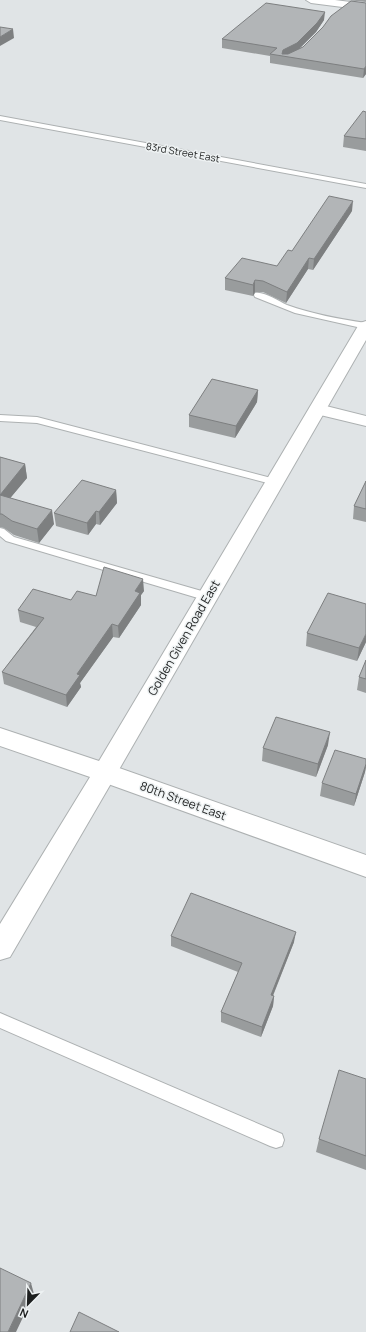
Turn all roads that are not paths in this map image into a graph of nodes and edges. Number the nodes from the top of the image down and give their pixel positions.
1 (311, 0) edge
2 (366, 7) edge
3 (0, 118) edge
4 (366, 186) edge
5 (258, 295) dead end
6 (366, 326) edge
7 (318, 409) junction
8 (0, 418) edge
9 (366, 421) edge
10 (275, 482) junction
11 (0, 531) edge
12 (208, 597) junction
13 (0, 737) edge
14 (105, 773) junction
15 (366, 866) edge
16 (0, 948) edge
17 (0, 1020) edge
18 (276, 1140) dead end

1 - 2 street
3 - 4 lane, 83rd Street East
5 - 6 lane
6 - 7 street, Golden Given Road East
7 - 9 street
7 - 10 street, Golden Given Road East
8 - 10 lane
10 - 12 street, Golden Given Road East
11 - 12 lane
12 - 14 street, Golden Given Road East
13 - 14 street, 80th Street East
14 - 15 street, 80th Street East
14 - 16 street, Golden Given Road East
17 - 18 lane

